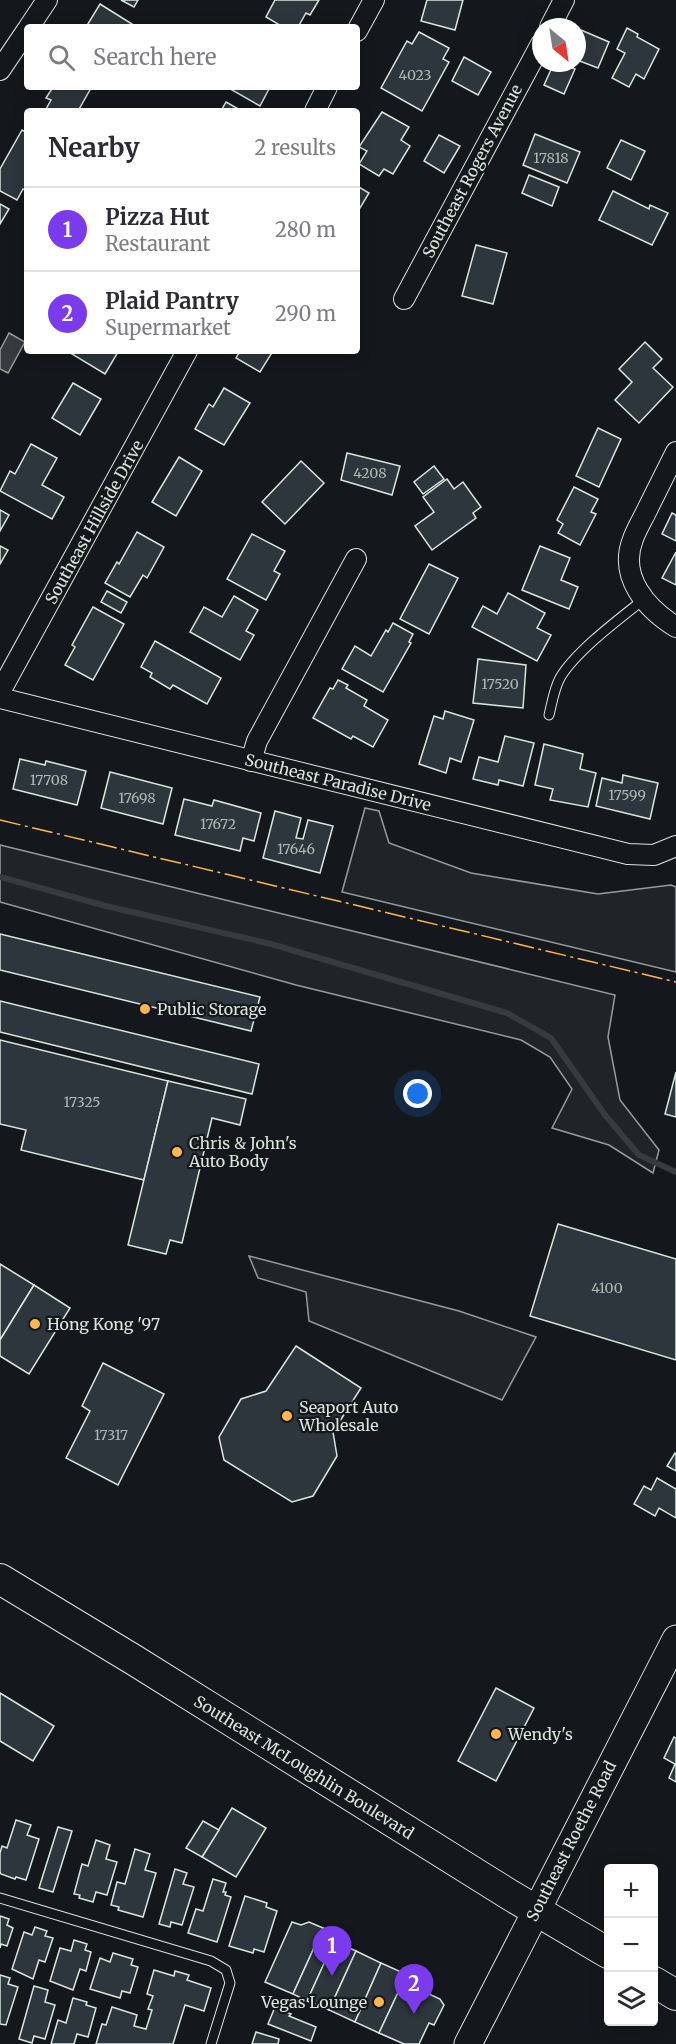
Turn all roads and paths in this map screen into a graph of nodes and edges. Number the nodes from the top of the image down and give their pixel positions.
1 (47, 0) edge
2 (374, 0) edge
3 (564, 0) edge
4 (555, 18) edge
5 (31, 24) edge
6 (360, 26) edge
7 (24, 34) edge
8 (532, 61) edge
9 (0, 70) edge
10 (326, 90) edge
11 (316, 108) edge
12 (404, 299) dead end
13 (185, 354) edge
14 (676, 452) edge
15 (356, 559) dead end
16 (643, 600) junction
17 (676, 627) edge
18 (0, 692) edge
19 (0, 698) edge
20 (549, 715) dead end
21 (251, 761) junction
22 (676, 846) edge
23 (0, 1579) edge
24 (676, 1639) edge
25 (0, 1898) edge
26 (536, 1911) junction
27 (604, 1950) edge
28 (658, 1984) edge
29 (676, 1995) edge
30 (211, 2044) edge
31 (468, 2044) edge

1 - 5 street
2 - 6 street
3 - 4 street
7 - 9 street
8 - 12 street, Southeast Rogers Avenue
10 - 11 street
13 - 18 street, Southeast Hillside Drive
14 - 16 street
15 - 21 street
16 - 17 street
16 - 20 lane
19 - 21 street, Southeast Paradise Drive
21 - 22 street, Southeast Paradise Drive
23 - 26 main road, Southeast McLoughlin Boulevard
24 - 26 street, Southeast Roethe Road
25 - 30 lane
26 - 27 main road, Southeast McLoughlin Boulevard
26 - 31 street, Southeast Roethe Road
28 - 29 main road

